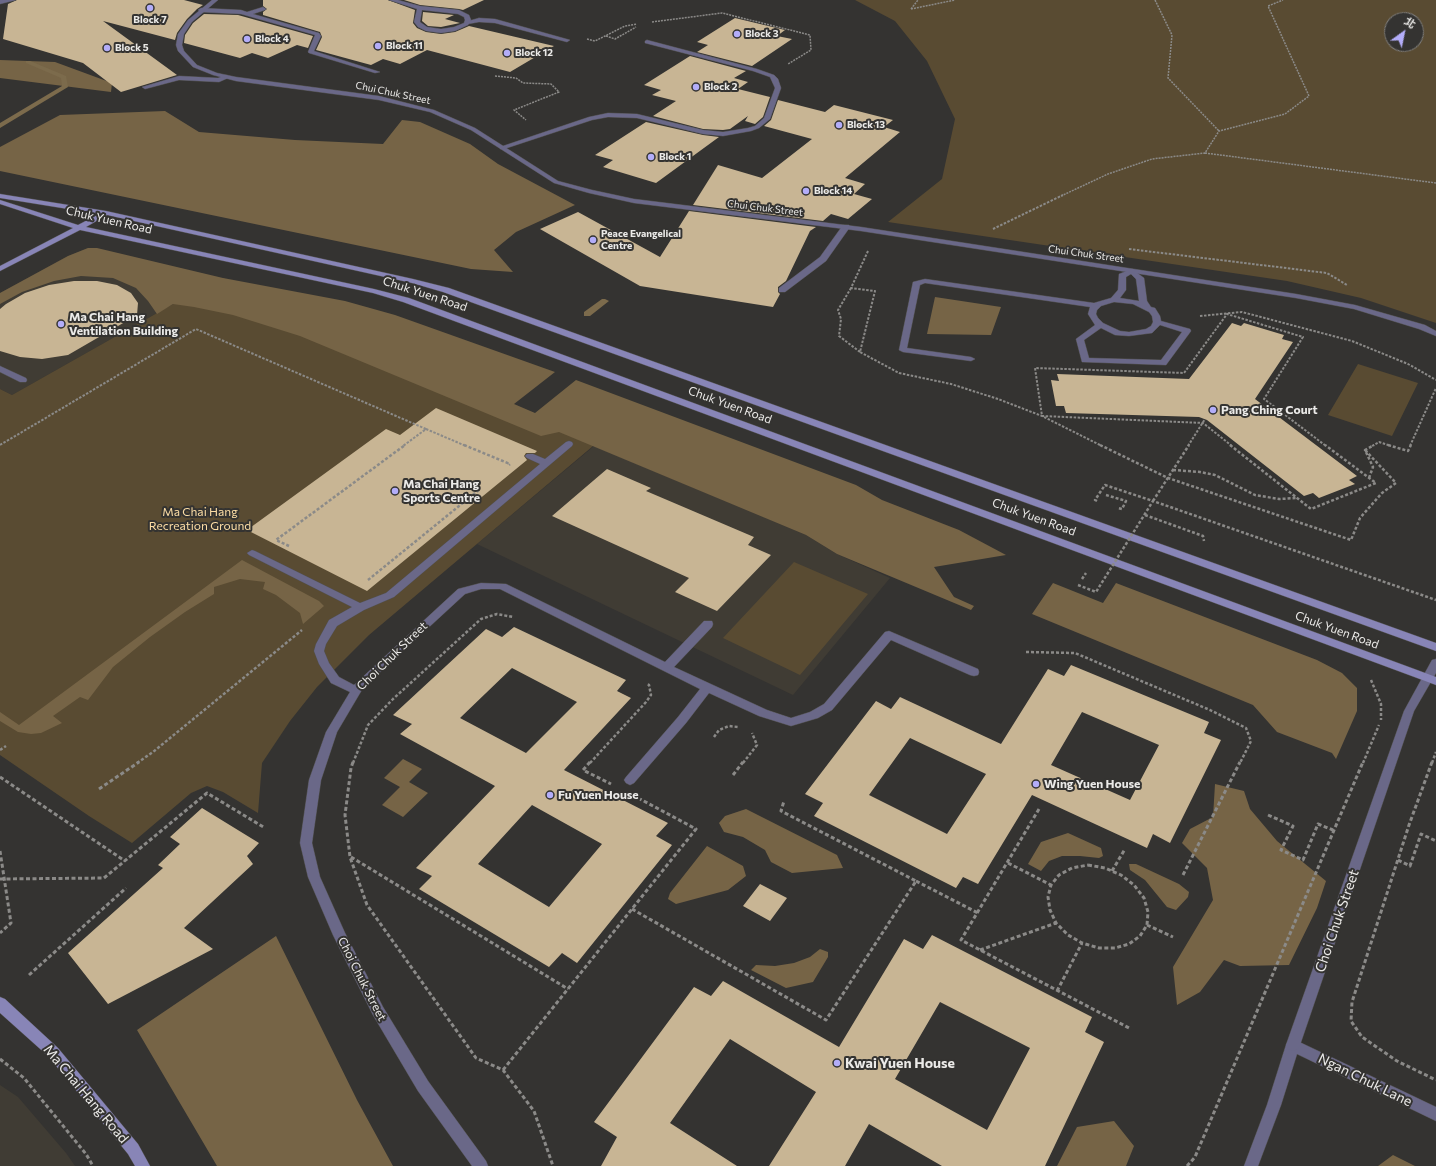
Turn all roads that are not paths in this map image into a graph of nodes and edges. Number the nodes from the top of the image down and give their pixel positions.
1 (13, 0) edge
2 (215, 0) edge
3 (392, 0) edge
4 (0, 2) edge
5 (420, 8) junction
6 (263, 9) dead end
7 (201, 10) junction
8 (247, 14) junction
9 (468, 22) junction
10 (320, 28) dead end
11 (310, 32) junction
12 (567, 40) dead end
13 (647, 42) dead end
14 (377, 72) dead end
15 (226, 77) junction
16 (145, 87) dead end
17 (502, 148) junction
18 (0, 196) edge
19 (0, 202) edge
20 (106, 213) junction
21 (78, 227) junction
22 (846, 227) junction
23 (0, 269) edge
24 (1132, 271) junction
25 (782, 290) dead end
26 (1114, 300) junction
27 (1096, 306) junction
28 (1148, 308) junction
29 (1157, 322) junction
30 (1100, 325) junction
31 (1436, 334) edge
32 (971, 359) dead end
33 (0, 369) edge
34 (23, 380) dead end
35 (568, 444) dead end
36 (530, 456) dead end
37 (546, 463) junction
38 (252, 553) dead end
39 (360, 607) junction
40 (708, 624) dead end
41 (1436, 647) edge
42 (1436, 663) edge
43 (667, 667) junction
44 (974, 672) dead end
45 (1432, 680) edge
46 (707, 688) junction
47 (355, 690) junction
48 (630, 780) dead end
49 (2, 1008) edge
50 (1293, 1045) junction
51 (1436, 1114) edge
52 (144, 1166) edge
53 (481, 1166) edge
54 (1251, 1166) edge

1 - 4 street
2 - 7 street, Chui Chuk Street
3 - 5 street
5 - 9 street
5 - 9 street
6 - 8 street
7 - 8 street
7 - 15 street, Chui Chuk Street
8 - 11 street
9 - 12 street
10 - 11 street
11 - 14 street
13 - 17 street
15 - 16 street
15 - 17 street, Chui Chuk Street
17 - 22 street, Chui Chuk Street
18 - 20 main road, Chuk Yuen Road
19 - 21 main road, Chuk Yuen Road
20 - 21 main road
20 - 41 main road, Chuk Yuen Road
21 - 23 main road
21 - 45 main road, Chuk Yuen Road
22 - 24 street, Chui Chuk Street
22 - 25 street
24 - 26 street
24 - 28 street
24 - 31 street, Chui Chuk Street
26 - 27 street
26 - 28 street
27 - 30 street
27 - 32 street
28 - 29 street
29 - 30 street
29 - 30 street
33 - 34 street
35 - 37 street
36 - 37 street
37 - 39 street
38 - 39 street
39 - 47 street
40 - 43 street
42 - 45 street, Choi Chuk Street
43 - 46 street, Choi Chuk Street
43 - 47 street, Choi Chuk Street
44 - 46 street, Choi Chuk Street
45 - 50 street, Choi Chuk Street
46 - 48 street
47 - 53 street, Choi Chuk Street
49 - 52 main road, Ma Chai Hang Road
50 - 51 street, Ngan Chuk Lane
50 - 54 street, Choi Chuk Street

